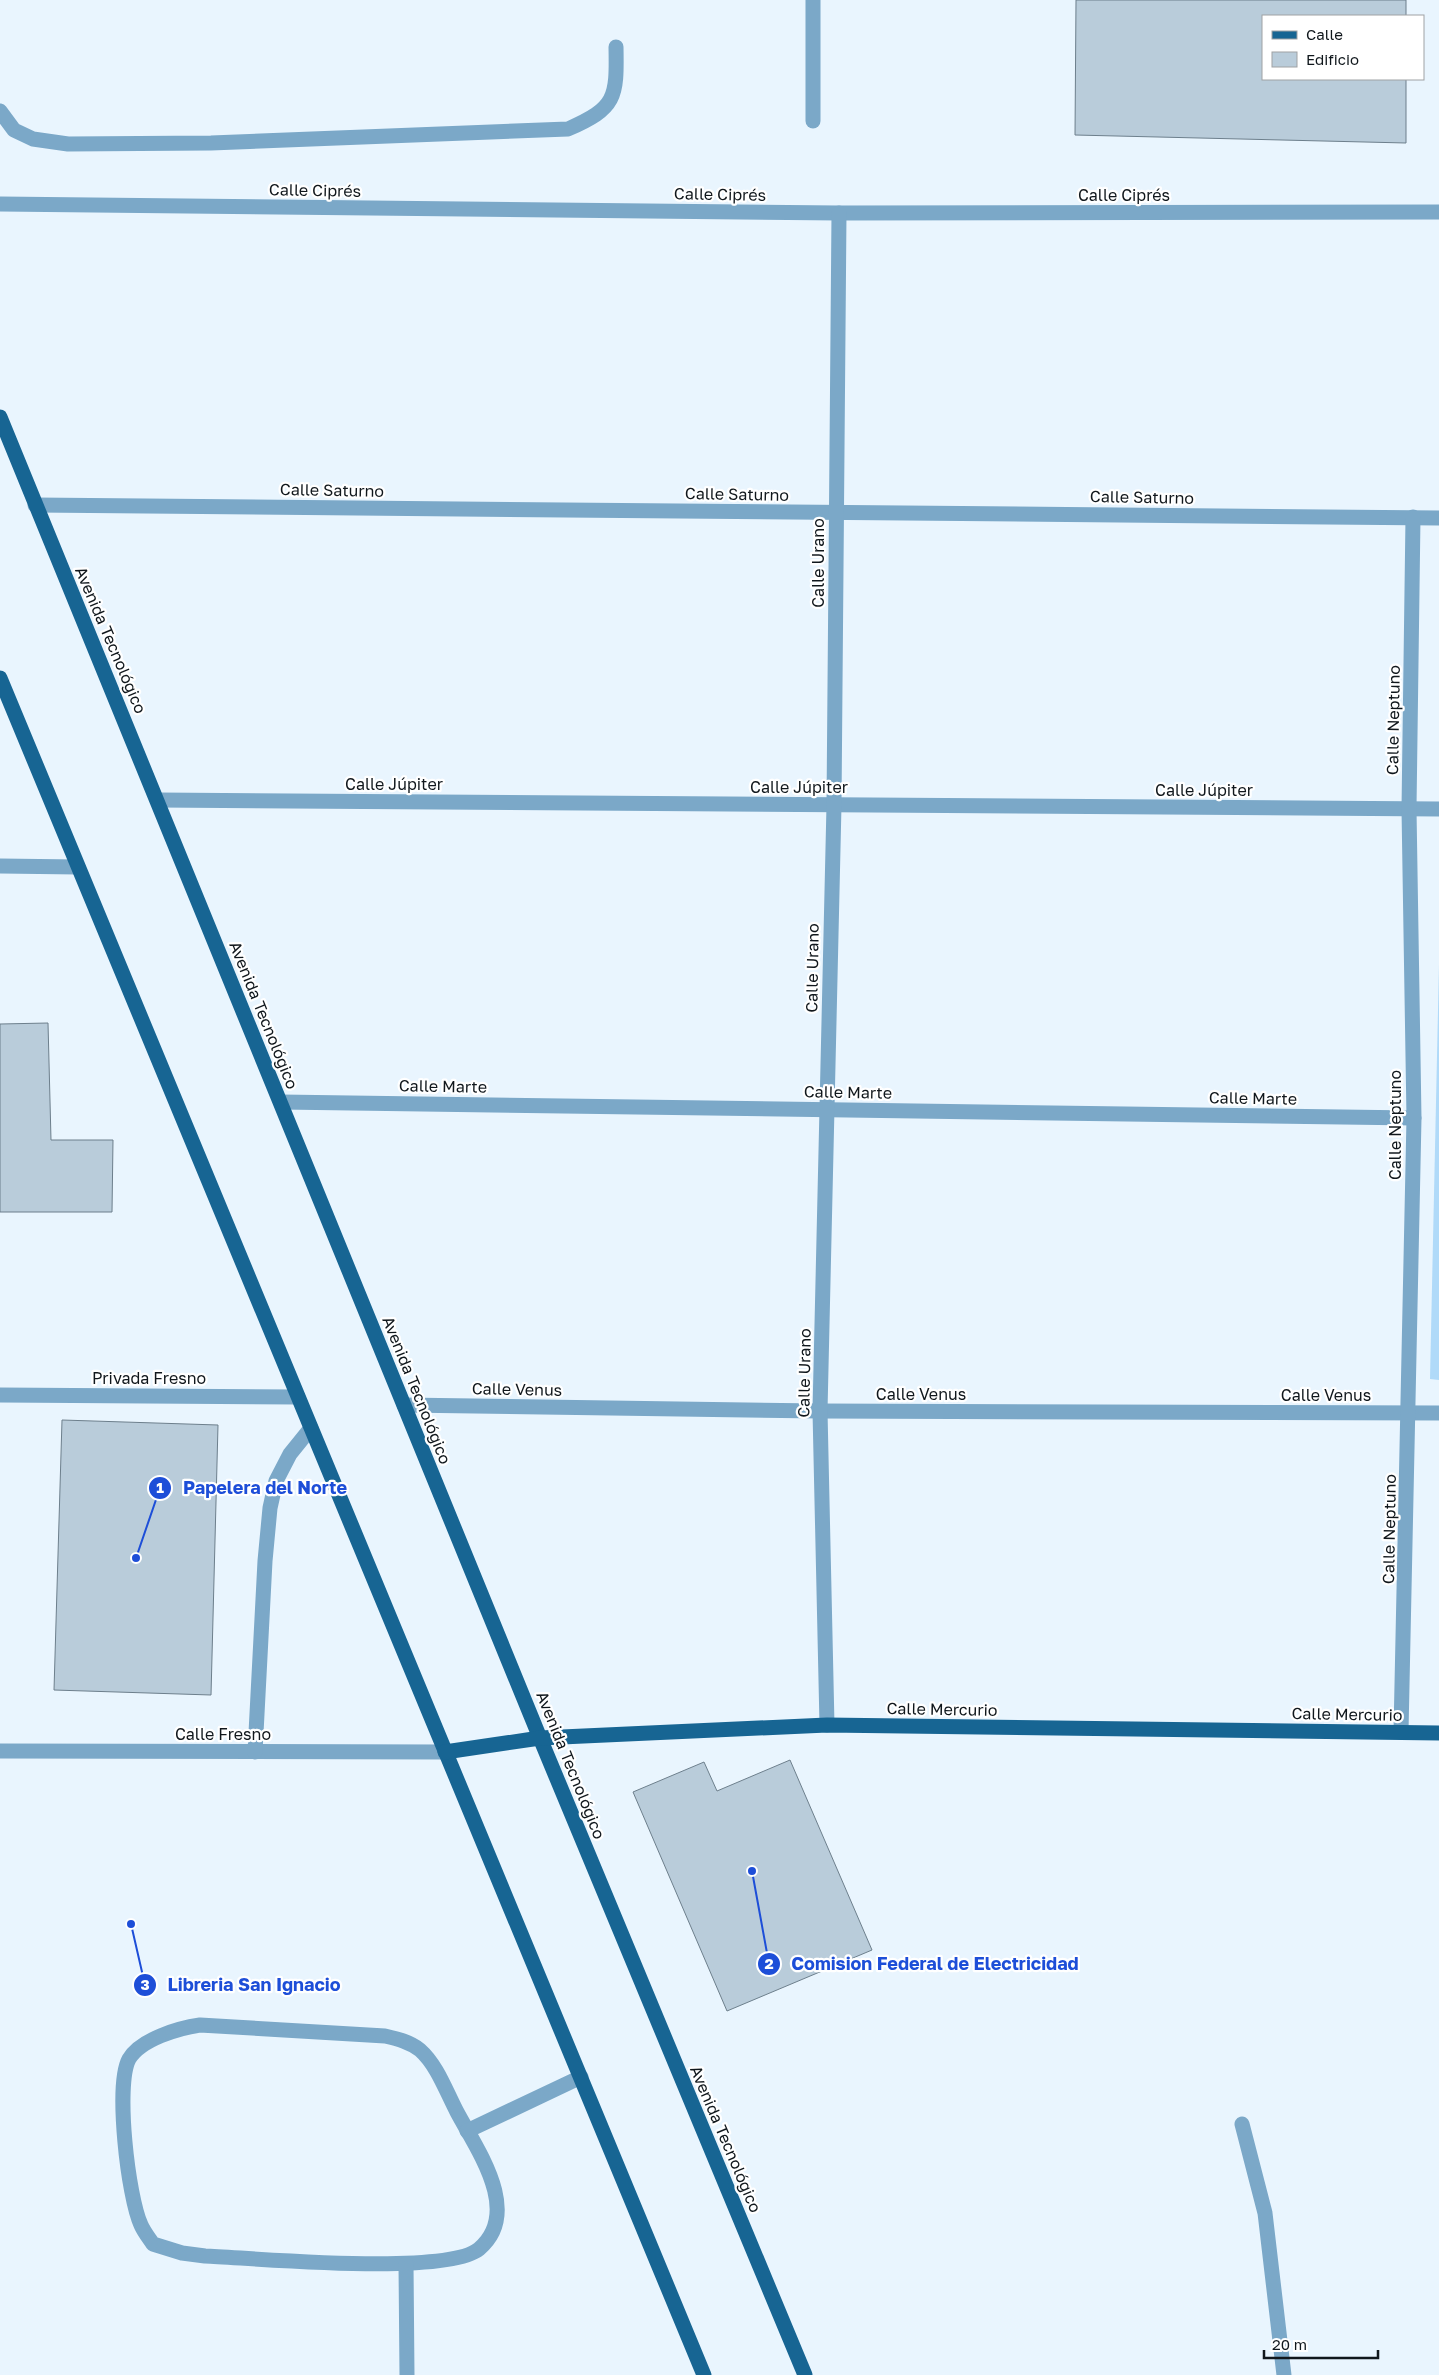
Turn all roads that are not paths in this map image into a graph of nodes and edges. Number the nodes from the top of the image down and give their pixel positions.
1 (813, 0) edge
2 (616, 47) dead end
3 (0, 111) edge
4 (813, 121) dead end
5 (0, 204) edge
6 (839, 212) junction
7 (1439, 212) edge
8 (0, 417) edge
9 (35, 505) junction
10 (836, 512) junction
11 (1413, 517) junction
12 (1439, 518) edge
13 (0, 678) edge
14 (158, 800) junction
15 (834, 805) junction
16 (1409, 809) junction
17 (1439, 809) edge
18 (0, 866) edge
19 (78, 867) junction
20 (281, 1102) junction
21 (826, 1109) junction
22 (1414, 1118) junction
23 (0, 1395) edge
24 (298, 1396) junction
25 (404, 1405) junction
26 (820, 1411) junction
27 (1409, 1412) junction
28 (1439, 1413) edge
29 (311, 1428) junction
30 (827, 1724) junction
31 (1401, 1732) junction
32 (1439, 1733) edge
33 (540, 1738) junction
34 (0, 1751) edge
35 (255, 1752) junction
36 (445, 1752) junction
37 (581, 2077) junction
38 (1242, 2124) dead end
39 (467, 2131) junction
40 (406, 2264) junction
41 (407, 2375) edge
42 (704, 2375) edge
43 (805, 2375) edge
44 (1284, 2375) edge

1 - 4 street
2 - 3 street
5 - 6 street, Calle Ciprés
6 - 7 street, Calle Ciprés
6 - 10 street, Calle Urano
8 - 9 main road, Avenida Tecnológico
9 - 10 street, Calle Saturno
9 - 14 main road, Avenida Tecnológico
10 - 11 street, Calle Saturno
10 - 15 street, Calle Urano
11 - 12 street, Calle Saturno
11 - 16 street, Calle Neptuno
13 - 19 main road
14 - 15 street, Calle Júpiter
14 - 20 main road, Avenida Tecnológico
15 - 16 street, Calle Júpiter
15 - 21 street, Calle Urano
16 - 17 street, Calle Júpiter
16 - 22 street, Calle Neptuno
18 - 19 street
19 - 24 main road
20 - 21 street, Calle Marte
20 - 25 main road, Avenida Tecnológico
21 - 22 street, Calle Marte
21 - 26 street, Calle Urano
22 - 27 street, Calle Neptuno
23 - 24 street, Privada Fresno
24 - 29 main road
25 - 26 street, Calle Venus
25 - 33 main road, Avenida Tecnológico
26 - 27 street, Calle Venus
26 - 30 street, Calle Urano
27 - 28 street, Calle Venus
27 - 31 street, Calle Neptuno
29 - 35 street
29 - 36 main road
30 - 31 main road, Calle Mercurio
30 - 33 main road, Calle Mercurio
31 - 32 main road, Calle Mercurio
33 - 36 main road, Calle Mercurio
33 - 43 main road, Avenida Tecnológico
34 - 35 street, Calle Fresno
35 - 36 street, Calle Fresno
36 - 37 main road
37 - 39 street
37 - 42 main road
38 - 44 street
39 - 40 street
39 - 40 street
40 - 41 street

